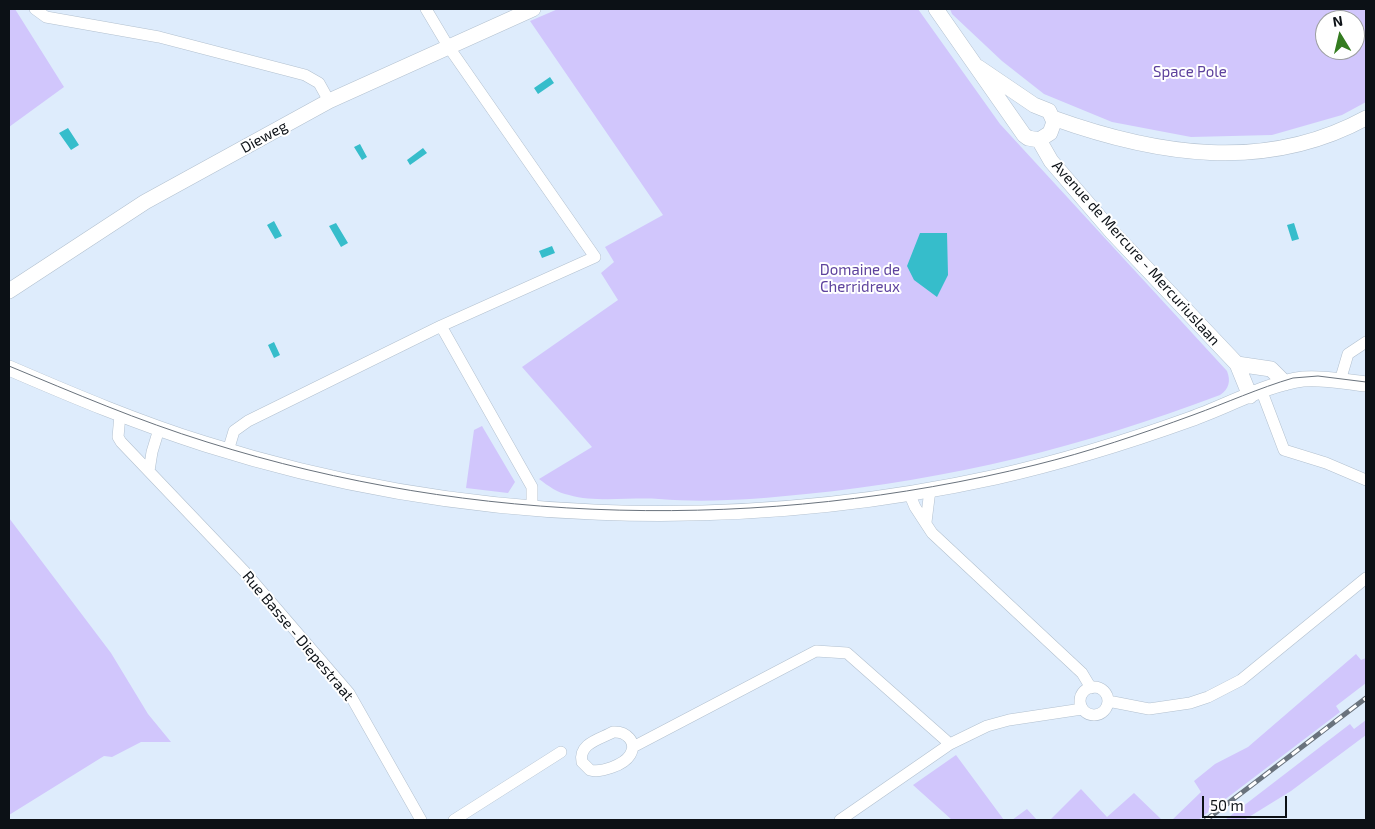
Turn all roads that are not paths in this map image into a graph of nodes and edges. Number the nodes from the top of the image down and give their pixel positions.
1 (35, 9) edge
2 (426, 9) edge
3 (533, 9) edge
4 (936, 9) edge
5 (448, 46) junction
6 (978, 67) junction
7 (329, 101) junction
8 (1034, 105) junction
9 (1053, 118) junction
10 (1366, 118) edge
11 (1020, 125) junction
12 (1039, 140) junction
13 (9, 291) edge
14 (441, 326) junction
15 (1366, 342) edge
16 (1237, 364) junction
17 (9, 368) edge
18 (1340, 381) junction
19 (1284, 383) junction
20 (1366, 384) edge
21 (1256, 394) junction
22 (120, 415) junction
23 (159, 429) junction
24 (228, 451) junction
25 (149, 471) junction
26 (1366, 480) edge
27 (930, 490) junction
28 (910, 493) junction
29 (532, 508) junction
30 (926, 522) junction
31 (1366, 578) edge
32 (1091, 688) junction
33 (1108, 701) junction
34 (1080, 703) junction
35 (950, 744) junction
36 (633, 747) junction
37 (561, 752) dead end
38 (421, 820) edge
39 (454, 820) edge
40 (840, 820) edge

1 - 7 street
2 - 5 street
3 - 5 street, Dieweg
4 - 6 street
5 - 7 street, Dieweg
5 - 14 street
6 - 8 street
6 - 11 street
7 - 13 street, Dieweg
8 - 9 street
8 - 11 street
9 - 10 street
9 - 12 street
11 - 12 street
12 - 16 street, Avenue de Mercure - Mercuriuslaan
14 - 24 street
14 - 29 street
15 - 18 street
16 - 19 street
16 - 21 street, Avenue de Mercure - Mercuriuslaan
17 - 22 street
18 - 19 street
18 - 20 street
19 - 21 street
21 - 26 street
21 - 27 street
22 - 23 street
22 - 25 street, Rue Basse - Diepestraat
23 - 24 street
23 - 25 street
24 - 29 street
25 - 38 street, Rue Basse - Diepestraat
27 - 28 street
27 - 30 street
28 - 29 street
28 - 30 street
30 - 32 street
31 - 33 street
32 - 33 street
32 - 34 street
33 - 34 street
34 - 35 street
35 - 36 street
35 - 40 street
36 - 36 street
37 - 39 street

